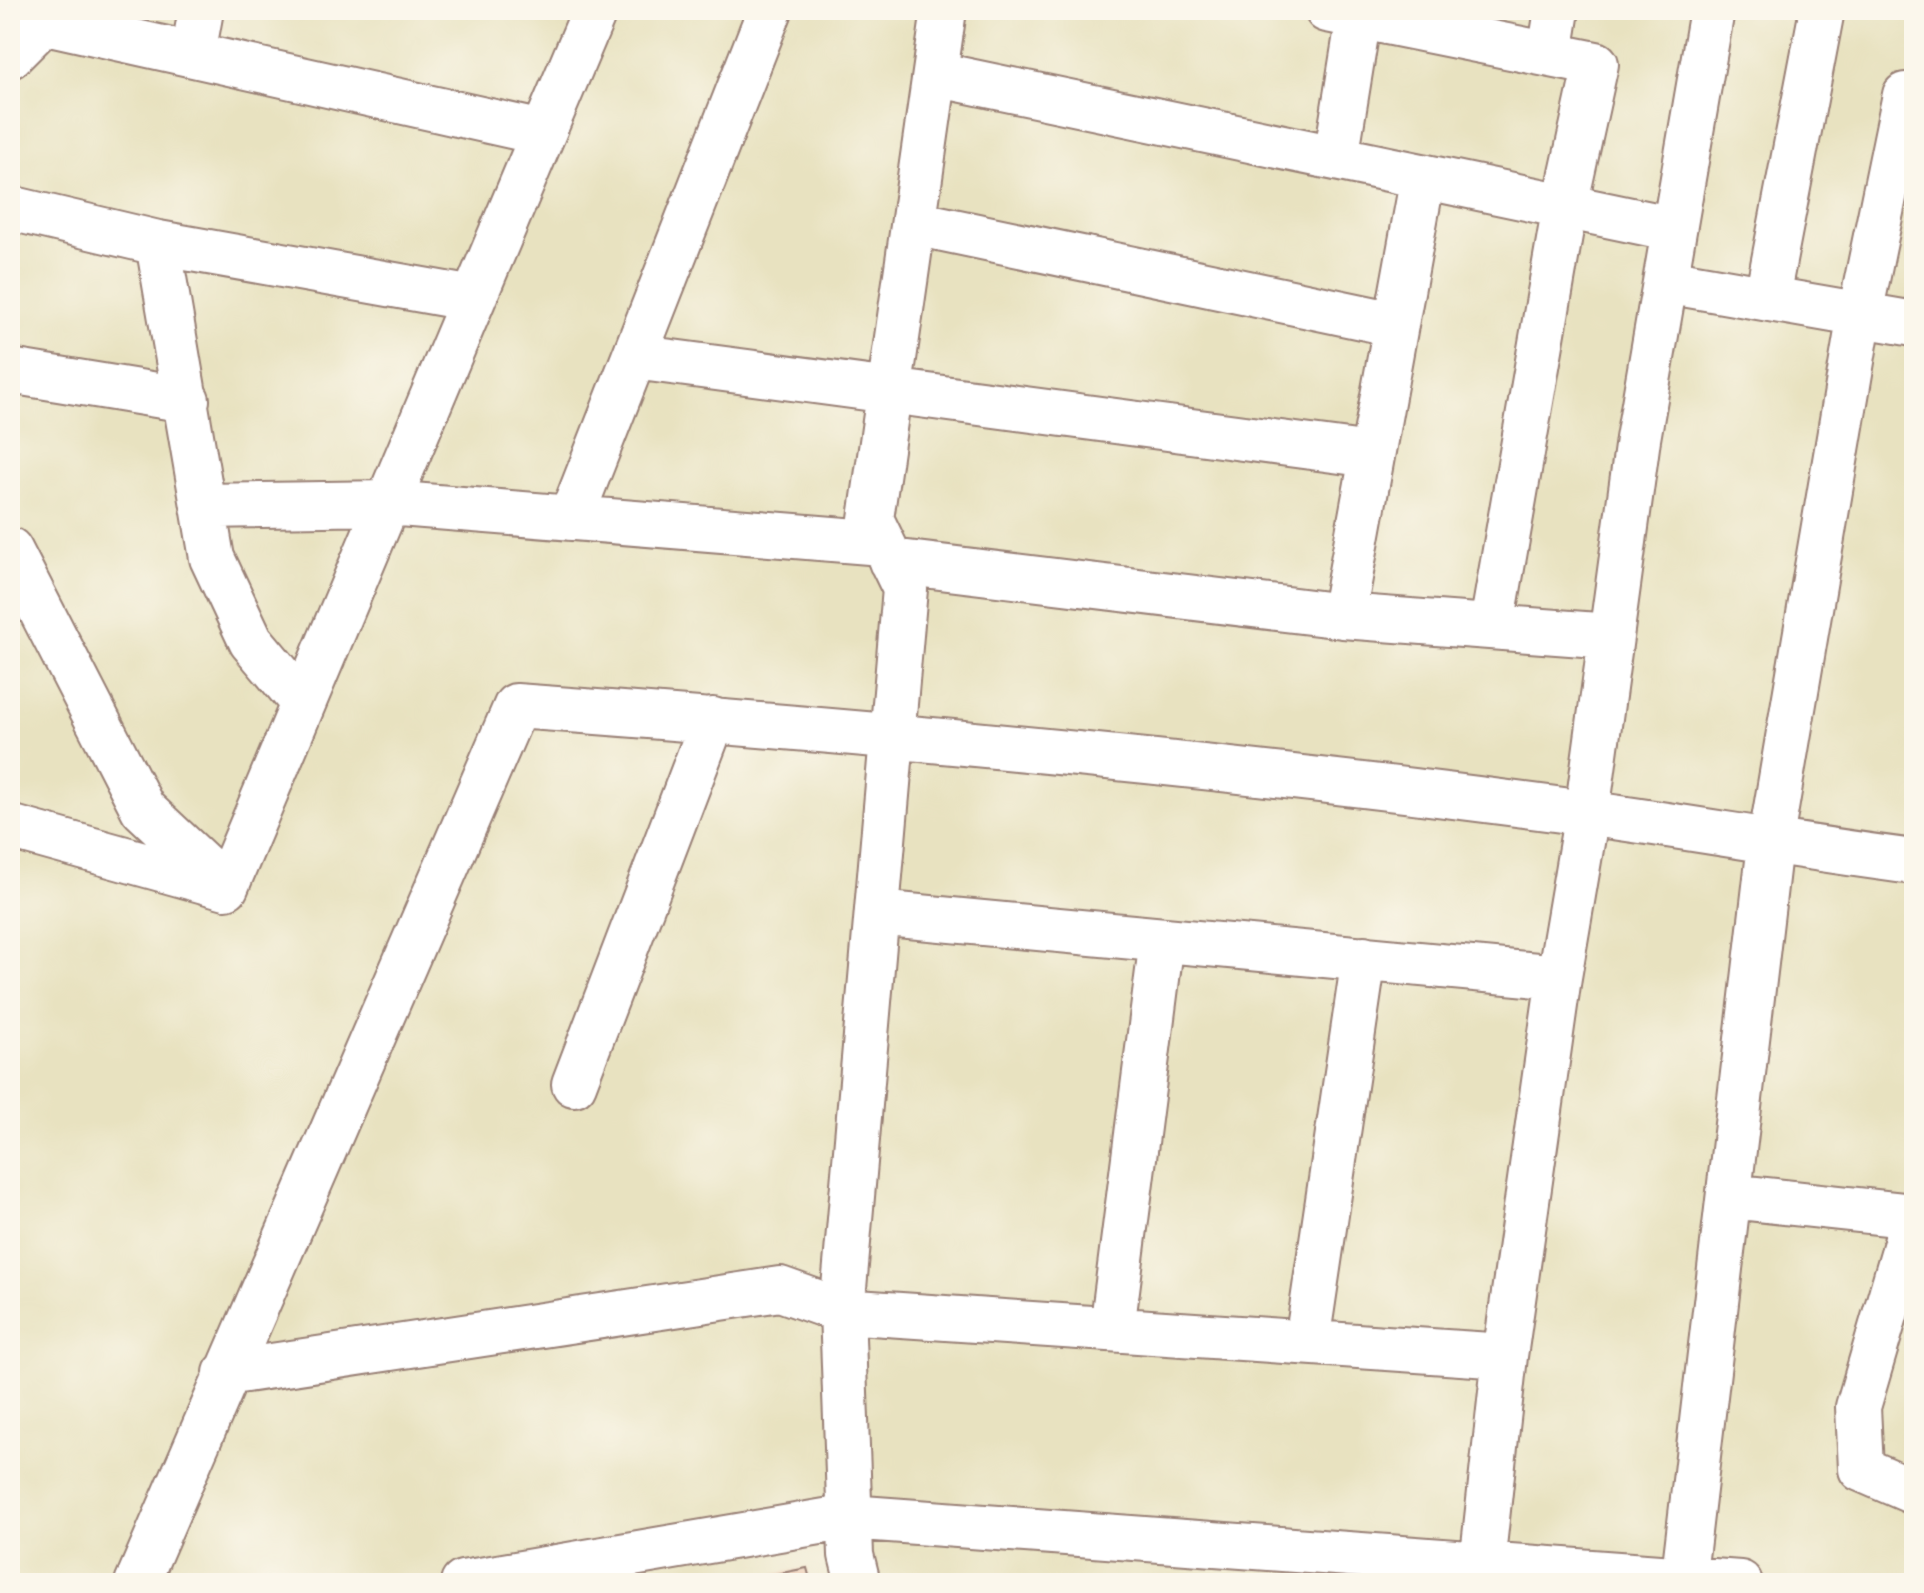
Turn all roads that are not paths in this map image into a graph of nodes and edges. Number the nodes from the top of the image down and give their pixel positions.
1 (201, 10) edge
2 (595, 10) edge
3 (770, 10) edge
4 (944, 10) edge
5 (1557, 10) edge
6 (1712, 10) edge
7 (1822, 10) edge
8 (1343, 13) edge
9 (34, 15) edge
10 (193, 54) junction
11 (1550, 54) junction
12 (10, 56) edge
13 (935, 74) junction
14 (1914, 97) edge
15 (543, 133) junction
16 (1336, 158) junction
17 (1423, 176) junction
18 (1565, 206) junction
19 (10, 208) edge
20 (915, 223) junction
21 (1674, 229) junction
22 (158, 243) junction
23 (1666, 281) junction
24 (1767, 297) junction
25 (473, 299) junction
26 (1860, 314) junction
27 (1395, 324) junction
28 (1914, 324) edge
29 (634, 357) junction
30 (10, 371) edge
31 (889, 394) junction
32 (187, 400) junction
33 (1371, 455) junction
34 (387, 503) junction
35 (206, 506) junction
36 (571, 518) junction
37 (10, 550) edge
38 (887, 552) junction
39 (1343, 616) junction
40 (1492, 625) junction
41 (1611, 636) junction
42 (303, 703) junction
43 (713, 720) junction
44 (892, 734) junction
45 (1587, 813) junction
46 (10, 827) edge
47 (1770, 844) junction
48 (1914, 862) edge
49 (226, 887) junction
50 (877, 913) junction
51 (1162, 940) junction
52 (1364, 958) junction
53 (1559, 977) junction
54 (574, 1084) dead end
55 (1729, 1196) junction
56 (1914, 1216) edge
57 (842, 1311) junction
58 (1899, 1316) edge
59 (1112, 1329) junction
60 (1307, 1342) junction
61 (1505, 1356) junction
62 (226, 1373) junction
63 (1914, 1492) edge
64 (849, 1517) junction
65 (1482, 1564) junction
66 (1684, 1580) edge
67 (137, 1583) edge
68 (463, 1583) edge
69 (858, 1583) edge
70 (1740, 1583) edge

1 - 10 street
2 - 15 street
3 - 29 street
4 - 13 street
5 - 11 street
6 - 21 street
7 - 24 street
8 - 11 street
8 - 16 street
9 - 10 street
9 - 12 street
10 - 15 street
11 - 18 street
13 - 16 street
13 - 20 street
14 - 26 street
15 - 25 street
16 - 17 street
17 - 18 street
17 - 27 street
18 - 21 street
18 - 40 street
19 - 22 street
20 - 27 street
20 - 31 street
21 - 23 street
22 - 25 street
22 - 32 street
23 - 24 street
23 - 41 street
24 - 26 street
25 - 34 street
26 - 28 street
26 - 47 street
27 - 33 street
29 - 31 street
29 - 36 street
30 - 32 street
31 - 33 street
31 - 38 street
32 - 35 street
33 - 39 street
34 - 35 street
34 - 36 street
34 - 42 street
35 - 42 street
36 - 38 street
37 - 49 street
38 - 39 street
38 - 44 street
39 - 40 street
40 - 41 street
41 - 45 street
42 - 49 street
43 - 44 street
43 - 54 street
43 - 62 street
44 - 45 street
44 - 50 street
45 - 47 street
45 - 53 street
46 - 49 street
47 - 48 street
47 - 55 street
50 - 51 street
50 - 57 street
51 - 52 street
51 - 59 street
52 - 53 street
52 - 60 street
53 - 61 street
55 - 56 street
55 - 66 street
56 - 58 street
57 - 59 street
57 - 62 street
57 - 64 street
58 - 63 street
59 - 60 street
60 - 61 street
61 - 65 street
62 - 67 street
64 - 65 street
64 - 68 street
64 - 69 street
65 - 66 street
66 - 70 street

